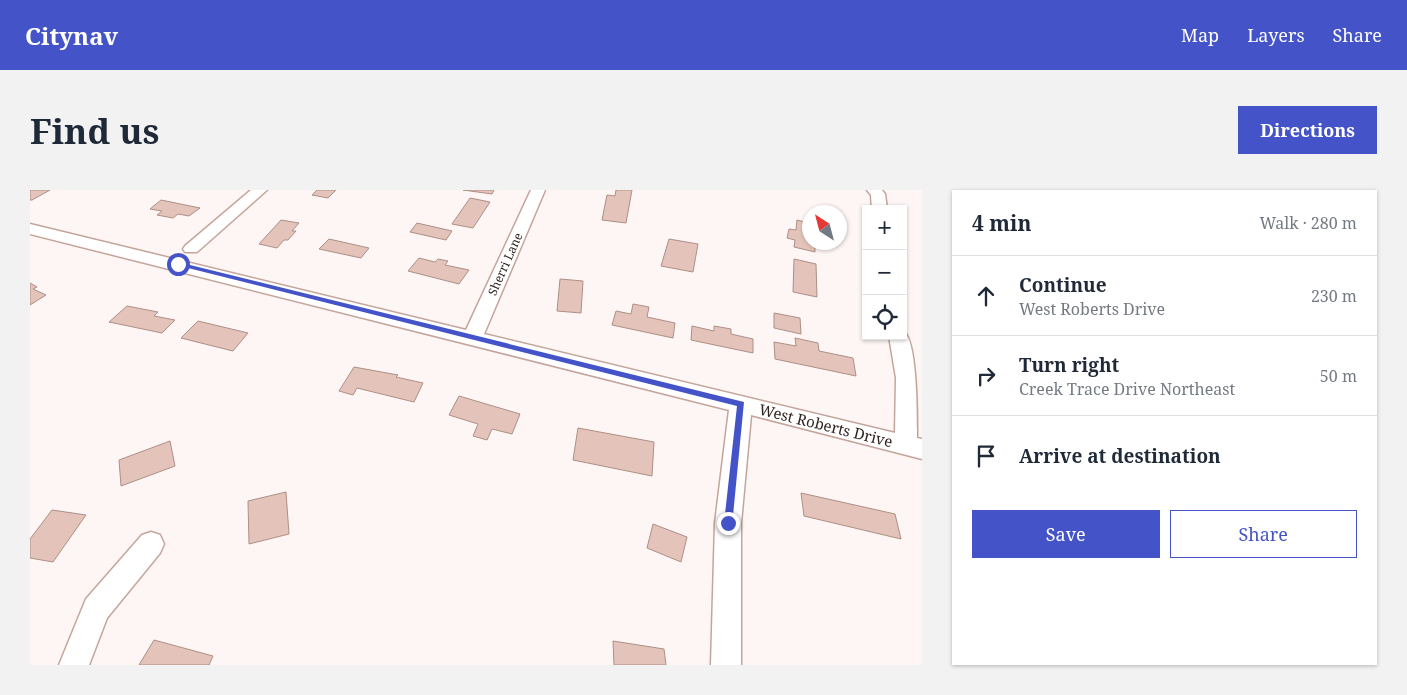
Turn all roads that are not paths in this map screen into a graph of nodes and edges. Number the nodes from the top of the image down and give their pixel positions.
1 (260, 190) edge
2 (538, 190) edge
3 (874, 190) edge
4 (879, 205) edge
5 (30, 230) edge
6 (191, 249) dead end
7 (472, 338) junction
8 (900, 340) edge
9 (741, 404) junction
10 (914, 446) edge
11 (150, 544) dead end
12 (74, 665) edge
13 (726, 665) edge

1 - 6 street
2 - 7 street, Sherri Lane
3 - 4 street
5 - 7 street, West Roberts Drive
7 - 9 street, West Roberts Drive
8 - 10 street
9 - 10 street, West Roberts Drive
9 - 13 street
11 - 12 street

